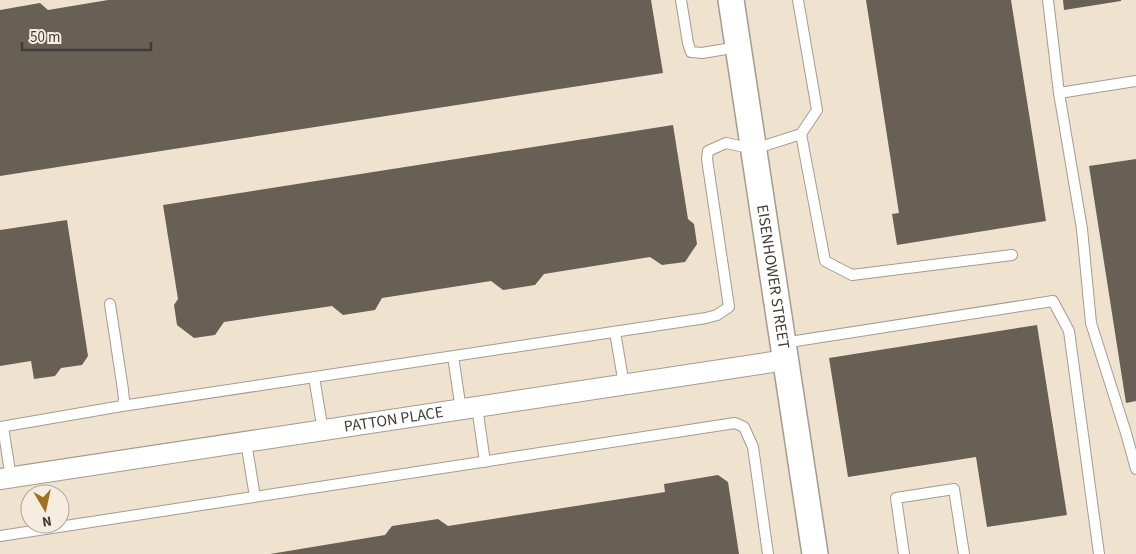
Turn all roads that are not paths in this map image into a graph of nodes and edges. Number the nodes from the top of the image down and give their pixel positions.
1 (681, 0) edge
2 (731, 0) edge
3 (798, 0) edge
4 (1048, 0) edge
5 (738, 47) junction
6 (1136, 81) edge
7 (1059, 93) junction
8 (801, 134) junction
9 (754, 149) junction
10 (1012, 255) dead end
11 (110, 304) dead end
12 (615, 332) junction
13 (784, 352) junction
14 (453, 356) junction
15 (314, 377) junction
16 (624, 385) junction
17 (122, 406) junction
18 (469, 408) junction
19 (1, 427) edge
20 (323, 430) junction
21 (246, 442) junction
22 (485, 462) junction
23 (1136, 469) edge
24 (5, 479) edge
25 (254, 497) junction
26 (0, 536) edge
27 (768, 554) edge
28 (815, 554) edge
29 (904, 554) edge
30 (964, 554) edge
31 (1099, 554) edge

1 - 5 lane
2 - 5 street, EISENHOWER STREET
3 - 8 lane
4 - 7 lane
5 - 9 street, EISENHOWER STREET
6 - 7 lane
7 - 23 lane
8 - 9 lane
8 - 10 lane
9 - 12 lane
9 - 13 street, EISENHOWER STREET
11 - 17 lane
12 - 14 lane
12 - 16 lane
13 - 16 street, PATTON PLACE
13 - 28 street, EISENHOWER STREET
13 - 31 lane
14 - 15 lane
14 - 18 lane
15 - 17 lane
15 - 20 lane
16 - 18 street, PATTON PLACE
17 - 19 lane
18 - 20 street, PATTON PLACE
18 - 22 lane
19 - 24 lane
20 - 21 street, PATTON PLACE
21 - 24 street, PATTON PLACE
21 - 25 lane
22 - 25 lane
22 - 27 lane
25 - 26 lane
29 - 30 lane

